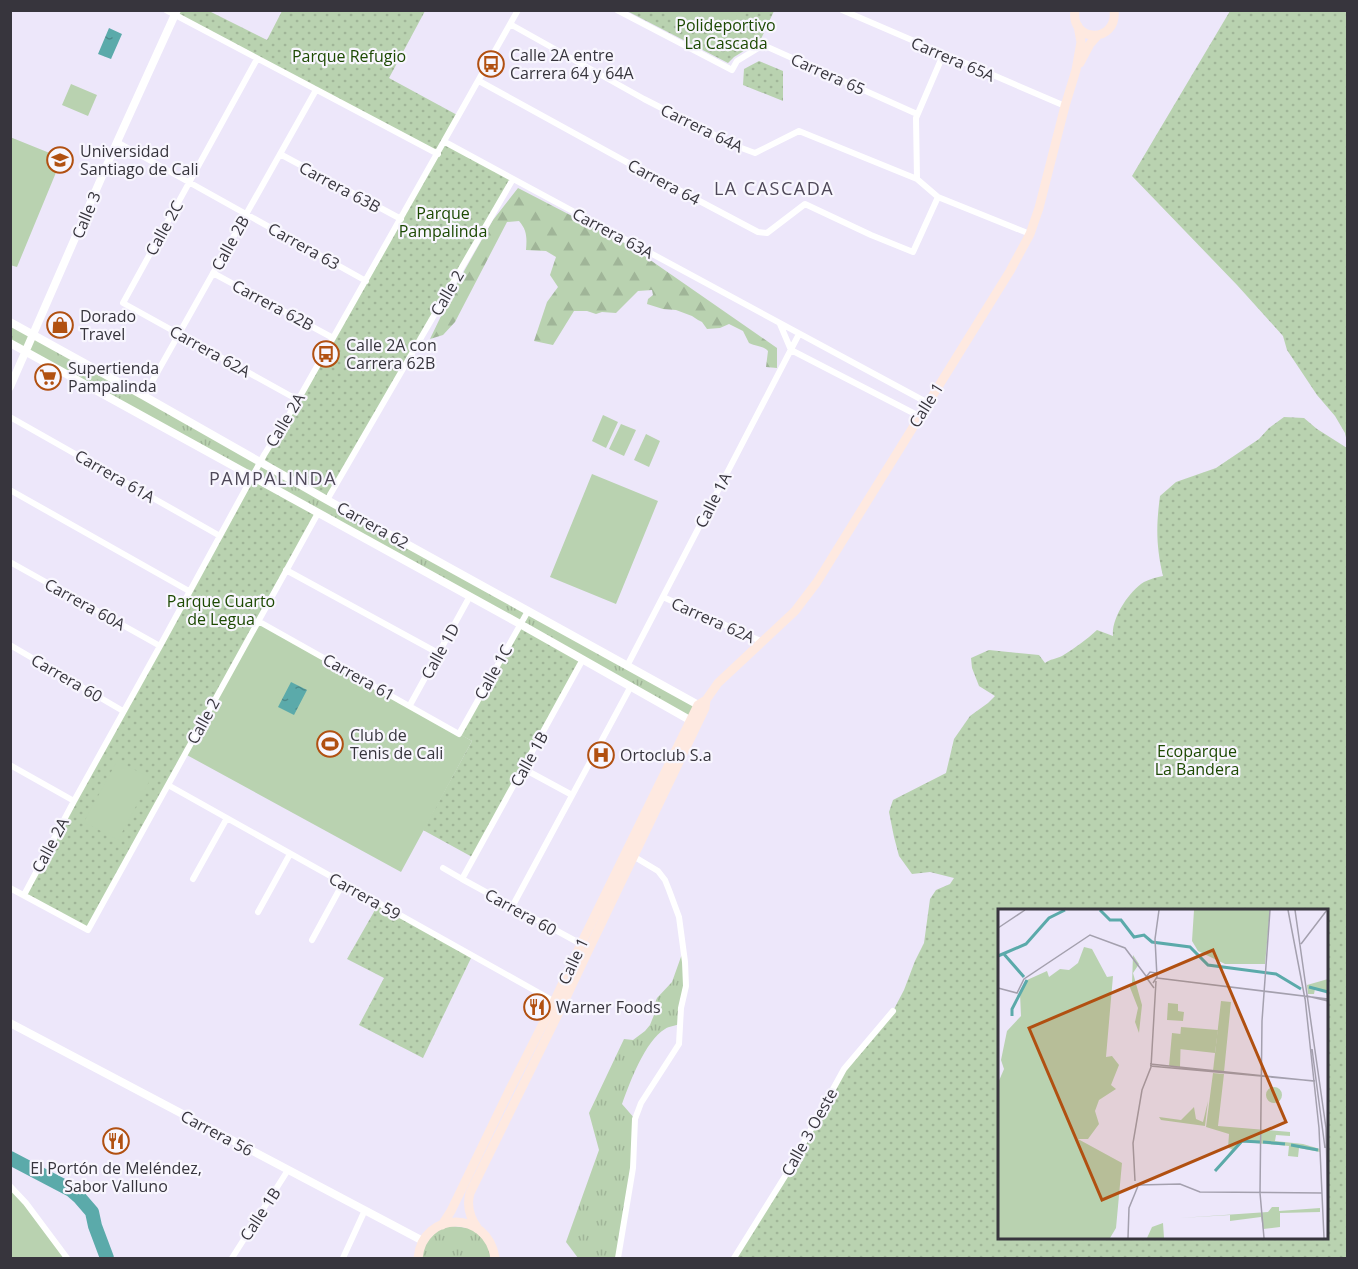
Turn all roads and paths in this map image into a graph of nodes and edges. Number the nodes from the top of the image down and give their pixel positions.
1 (166, 10) edge
2 (518, 10) edge
3 (617, 10) edge
4 (842, 10) edge
5 (1064, 10) edge
6 (1075, 10) edge
7 (1114, 10) edge
8 (176, 13) edge
9 (510, 24) junction
10 (1077, 24) junction
11 (1098, 35) junction
12 (943, 55) junction
13 (257, 59) junction
14 (1076, 70) junction
15 (479, 81) junction
16 (316, 90) junction
17 (1065, 106) junction
18 (917, 114) junction
19 (117, 142) junction
20 (445, 142) junction
21 (280, 154) junction
22 (438, 154) junction
23 (513, 179) junction
24 (917, 179) junction
25 (189, 182) junction
26 (938, 197) junction
27 (247, 213) junction
28 (401, 219) junction
29 (1030, 234) junction
30 (213, 273) junction
31 (366, 281) junction
32 (123, 303) joint
33 (10, 322) edge
34 (780, 324) junction
35 (33, 334) junction
36 (179, 334) junction
37 (800, 334) junction
38 (333, 338) junction
39 (10, 343) edge
40 (791, 350) junction
41 (26, 351) junction
42 (10, 387) edge
43 (144, 396) junction
44 (298, 400) junction
45 (927, 404) junction
46 (919, 416) junction
47 (10, 417) edge
48 (260, 462) junction
49 (252, 476) junction
50 (10, 490) edge
51 (327, 500) junction
52 (318, 513) junction
53 (220, 536) junction
54 (405, 543) junction
55 (397, 556) junction
56 (10, 562) edge
57 (286, 570) junction
58 (189, 591) junction
59 (470, 596) junction
60 (663, 597) junction
61 (528, 611) junction
62 (258, 621) junction
63 (520, 624) junction
64 (763, 642) junction
65 (10, 645) edge
66 (160, 646) junction
67 (438, 654) junction
68 (583, 660) junction
69 (627, 666) junction
70 (631, 686) junction
71 (703, 704) junction
72 (410, 705) junction
73 (123, 711) junction
74 (693, 722) junction
75 (459, 734) joint
76 (10, 765) edge
77 (524, 769) junction
78 (168, 785) junction
79 (572, 795) junction
80 (74, 801) junction
81 (227, 818) junction
82 (290, 854) junction
83 (633, 856) junction
84 (443, 868) dead end
85 (193, 879) dead end
86 (462, 879) junction
87 (343, 883) junction
88 (10, 888) edge
89 (24, 895) junction
90 (512, 907) junction
91 (258, 912) dead end
92 (312, 940) dead end
93 (581, 944) junction
94 (558, 1004) junction
95 (892, 1011) dead end
96 (10, 1023) edge
97 (288, 1170) junction
98 (10, 1186) edge
99 (365, 1210) junction
100 (442, 1225) junction
101 (478, 1228) junction
102 (423, 1241) junction
103 (67, 1258) edge
104 (232, 1258) edge
105 (343, 1258) edge
106 (418, 1258) edge
107 (495, 1258) edge
108 (618, 1258) edge
109 (734, 1258) edge

1 - 8 street
2 - 9 street, Calle 2A
3 - 18 street, Carrera 65
4 - 12 street, Carrera 65A
5 - 10 main road
6 - 10 main road, Calle 1
7 - 11 main road, Calle 1
8 - 13 street
8 - 19 street, Calle 3
9 - 15 street, Calle 2A
9 - 24 street, Carrera 64A
10 - 11 main road
10 - 14 main road, Calle 1
11 - 14 main road, Calle 1
12 - 17 street, Carrera 65A
12 - 18 street
13 - 16 street
13 - 25 street, Calle 2C
14 - 17 main road, Calle 1
15 - 20 street, Calle 2A
15 - 26 street, Carrera 64
16 - 21 street, Calle 2B
16 - 22 street
17 - 29 main road, Calle 1
18 - 24 street
19 - 25 street, Carrera 63
19 - 35 street, Calle 3
20 - 22 street, Calle 2A
20 - 23 street, Carrera 63A
21 - 27 street, Calle 2B
21 - 28 street, Carrera 63B
22 - 28 street, Calle 2A
23 - 34 street, Carrera 63A
23 - 51 street, Calle 2
24 - 26 street, Carrera 64A
25 - 27 street, Carrera 63
25 - 32 street, Calle 2C
26 - 29 street, Carrera 64A
27 - 30 street, Calle 2B
27 - 31 street, Carrera 63
28 - 31 street, Calle 2A
29 - 45 main road, Calle 1
30 - 36 street, Calle 2B
30 - 38 street, Carrera 62B
31 - 38 street, Calle 2A
32 - 36 street, Carrera 62A
33 - 35 street, Carrera 62
34 - 37 street, Carrera 63A
34 - 40 street
35 - 41 street, Calle 3
35 - 43 street, Carrera 62
36 - 43 street, Calle 2B
36 - 44 street, Carrera 62A
37 - 40 street, Calle 1A
37 - 45 street, Carrera 63A
38 - 44 street, Calle 2A
39 - 41 street, Carrera 62
40 - 46 street
40 - 60 street, Calle 1A
41 - 42 street, Calle 3
41 - 49 street, Carrera 62
43 - 48 street, Carrera 62
44 - 48 street, Calle 2A
45 - 46 main road, Calle 1
46 - 64 main road, Calle 1
47 - 53 street, Carrera 61A
48 - 49 street, Calle 2A
48 - 51 street, Carrera 62
49 - 52 street, Carrera 62
49 - 53 street, Calle 2A
50 - 58 street
51 - 54 street, Carrera 62
52 - 55 street, Carrera 62
52 - 57 street, Calle 2
53 - 58 street, Calle 2A
54 - 55 street
54 - 61 street, Carrera 62
55 - 59 street, Carrera 62
56 - 66 street, Carrera 60A
57 - 62 street, Calle 2
57 - 67 street
58 - 66 street, Calle 2A
59 - 63 street, Carrera 62
59 - 67 street, Calle 1D
60 - 64 street, Carrera 62A
60 - 69 street, Calle 1A
61 - 63 street, Calle 1C
61 - 69 street, Carrera 62
62 - 72 street, Carrera 61
62 - 78 street, Calle 2
63 - 68 street, Carrera 62
63 - 75 street, Calle 1C
64 - 71 main road, Calle 1
65 - 73 street, Carrera 60
66 - 73 street, Calle 2A
67 - 72 street, Calle 1D
68 - 70 street, Carrera 62
68 - 77 street, Calle 1B
69 - 71 street, Carrera 62
70 - 74 street, Carrera 62
70 - 79 street
71 - 74 main road, Calle 1
72 - 75 street, Carrera 61
73 - 80 street, Calle 2A
74 - 83 main road, Calle 1
74 - 93 main road, Calle 1
76 - 80 street
77 - 79 street
77 - 86 street, Calle 1B
78 - 81 street, Carrera 59
78 - 89 street, Calle 2
79 - 90 street
80 - 89 street, Calle 2A
81 - 82 street, Carrera 59
81 - 85 street
82 - 87 street, Carrera 59
82 - 91 street
83 - 94 main road, Calle 1
83 - 108 street
84 - 86 street, Carrera 60
86 - 90 street, Carrera 60
87 - 92 street
87 - 94 street, Carrera 59
88 - 89 street
90 - 93 street, Carrera 60
93 - 94 main road, Calle 1
94 - 100 main road, Calle 1
94 - 101 main road, Calle 1
95 - 109 street, Calle 3 Oeste
96 - 97 street, Carrera 56
97 - 99 street, Carrera 56
97 - 104 street, Calle 1B
98 - 103 street
99 - 102 street, Carrera 56
99 - 105 street
100 - 101 main road
100 - 102 main road
101 - 107 main road, Calle 1
102 - 106 main road

